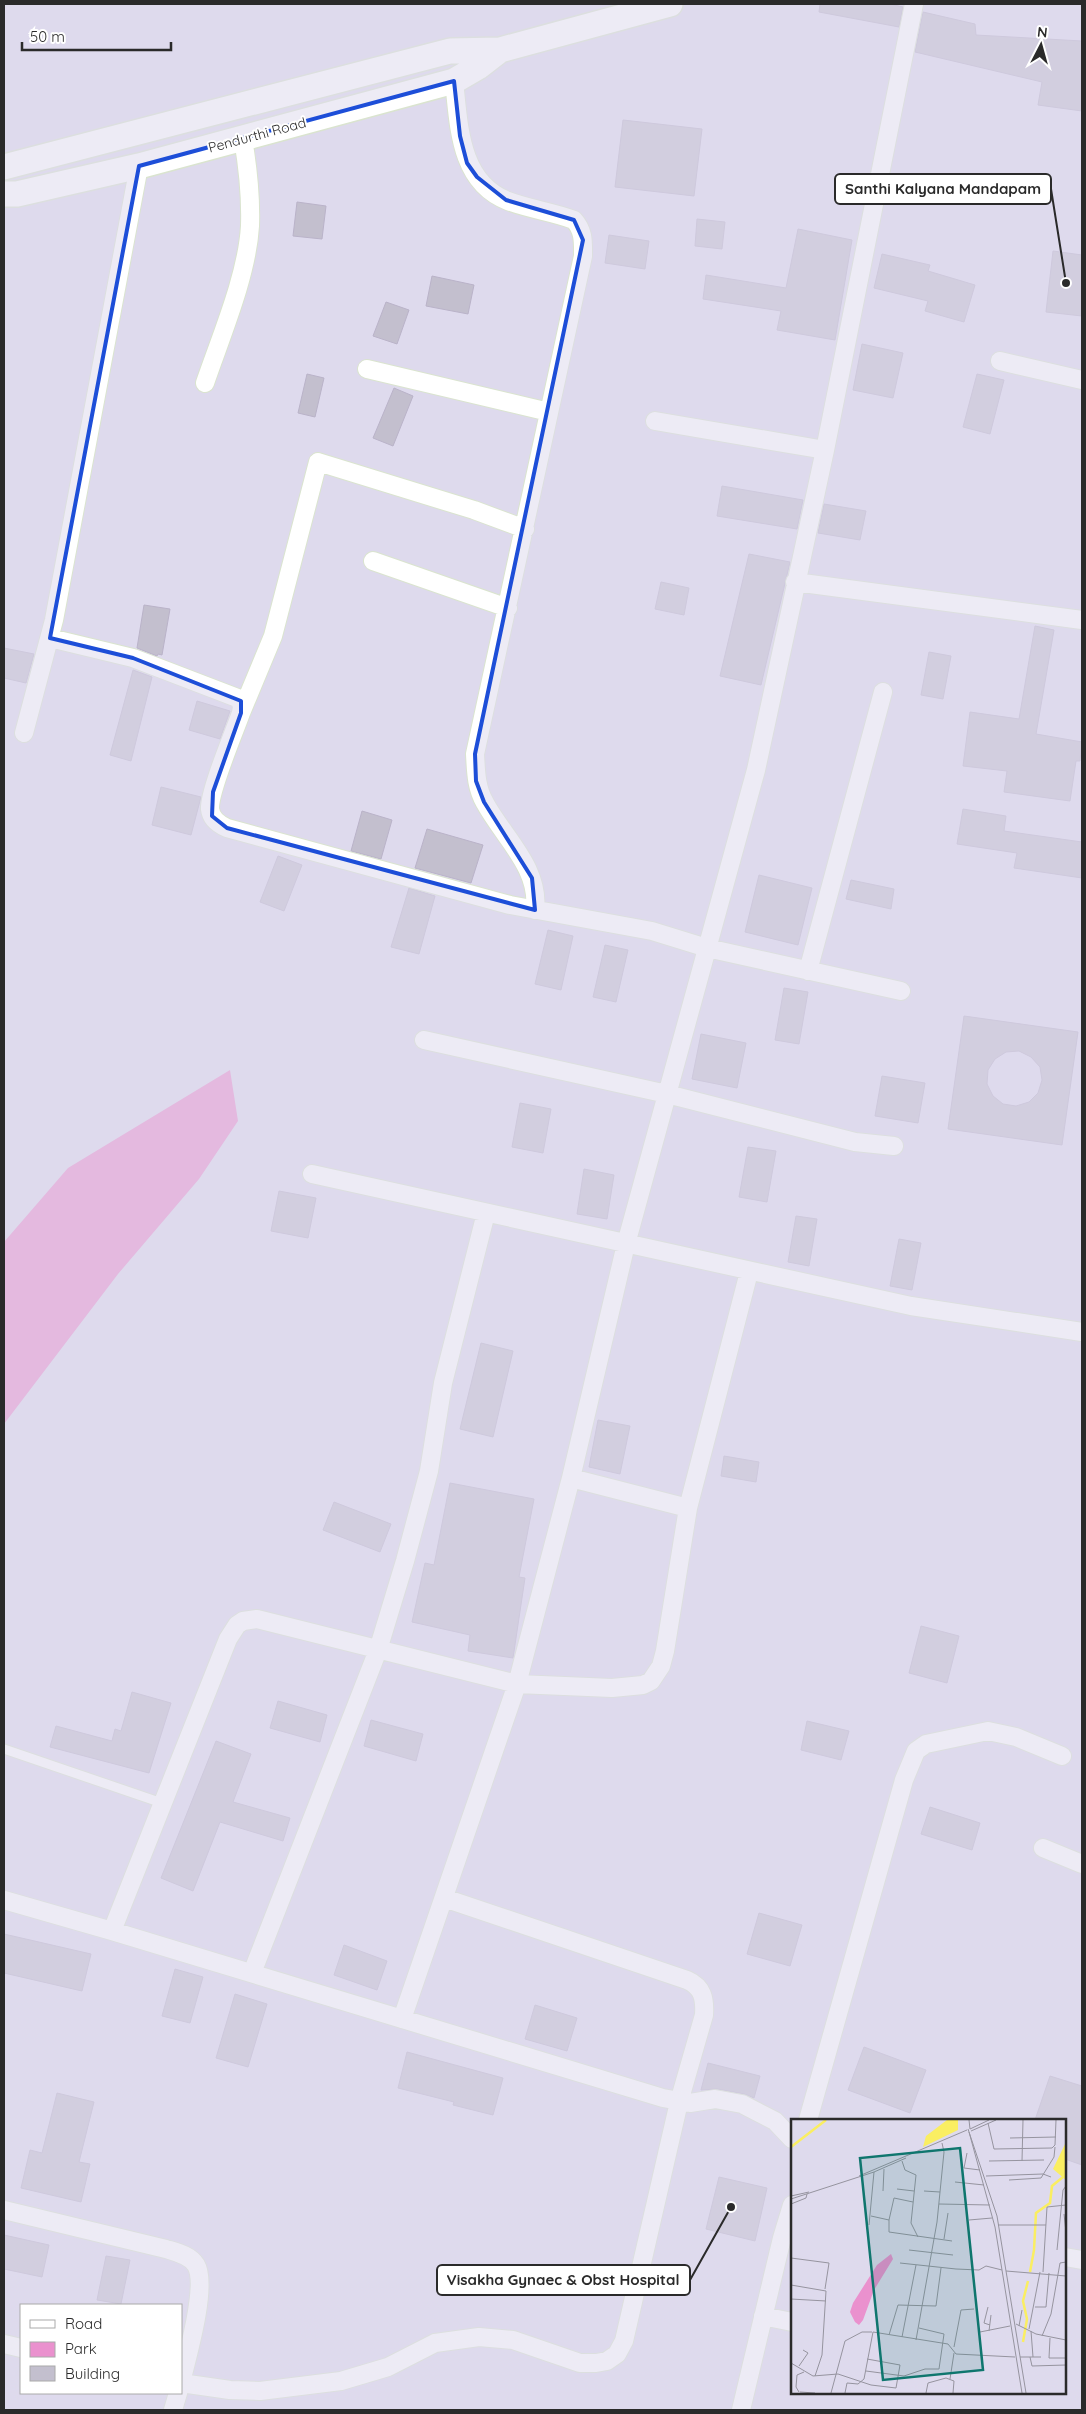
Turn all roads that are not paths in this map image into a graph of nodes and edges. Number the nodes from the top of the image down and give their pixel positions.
1 (670, 4) edge
2 (914, 4) edge
3 (500, 50) junction
4 (454, 81) junction
5 (243, 139) junction
6 (139, 166) junction
7 (4, 167) edge
8 (4, 194) edge
9 (1000, 361) dead end
10 (367, 369) dead end
11 (1082, 380) edge
12 (205, 383) dead end
13 (549, 412) junction
14 (655, 421) dead end
15 (824, 450) junction
16 (525, 529) junction
17 (373, 561) dead end
18 (795, 582) junction
19 (508, 608) junction
20 (1082, 620) edge
21 (50, 638) junction
22 (883, 692) dead end
23 (242, 713) junction
24 (24, 733) dead end
25 (535, 910) junction
26 (707, 948) junction
27 (808, 971) junction
28 (901, 991) dead end
29 (424, 1040) dead end
30 (667, 1094) junction
31 (894, 1146) dead end
32 (312, 1174) dead end
33 (486, 1214) junction
34 (626, 1244) junction
35 (749, 1272) junction
36 (1082, 1332) edge
37 (571, 1478) junction
38 (688, 1508) junction
39 (378, 1650) junction
40 (517, 1684) junction
41 (4, 1749) edge
42 (1062, 1756) dead end
43 (162, 1803) junction
44 (1043, 1848) dead end
45 (1082, 1864) edge
46 (444, 1898) junction
47 (4, 1900) edge
48 (112, 1930) junction
49 (252, 1973) junction
50 (402, 2019) junction
51 (679, 2102) junction
52 (808, 2119) edge
53 (791, 2138) edge
54 (791, 2208) edge
55 (4, 2210) edge
56 (1066, 2257) edge
57 (1082, 2260) edge
58 (763, 2316) junction
59 (791, 2322) edge
60 (4, 2344) edge
61 (20, 2348) edge
62 (182, 2378) edge
63 (182, 2383) edge
64 (178, 2394) edge
65 (173, 2410) edge
66 (740, 2410) edge

1 - 3 main road, Pendurthi Road
2 - 15 street
3 - 4 main road, Pendurthi Road
3 - 7 main road, Pendurthi Road
4 - 5 main road, Pendurthi Road
4 - 13 street
5 - 6 main road, Pendurthi Road
5 - 12 street
6 - 8 main road, Pendurthi Road
6 - 21 street
9 - 11 street
10 - 13 street
13 - 16 street
14 - 15 street
15 - 18 street
16 - 19 street
16 - 23 street
17 - 19 street
18 - 20 street
18 - 26 street
19 - 25 street
21 - 23 street
21 - 24 street
22 - 27 street
23 - 25 street
25 - 26 street
26 - 27 street
26 - 30 street
27 - 28 street
29 - 30 street
30 - 31 street
30 - 34 street
32 - 33 street
33 - 34 street
33 - 39 street
34 - 35 street
34 - 37 street
35 - 36 street
35 - 38 street
37 - 38 street
37 - 40 street
38 - 40 street
39 - 40 street
39 - 43 street
39 - 49 street
40 - 46 street
41 - 43 lane
42 - 52 street
43 - 48 street
44 - 45 street
46 - 50 street
46 - 51 street
47 - 48 street
48 - 49 street
49 - 50 street
50 - 51 street
51 - 53 street
51 - 63 street
54 - 58 street
55 - 62 street
56 - 57 street
58 - 59 street
58 - 66 street
60 - 61 street
64 - 65 street

